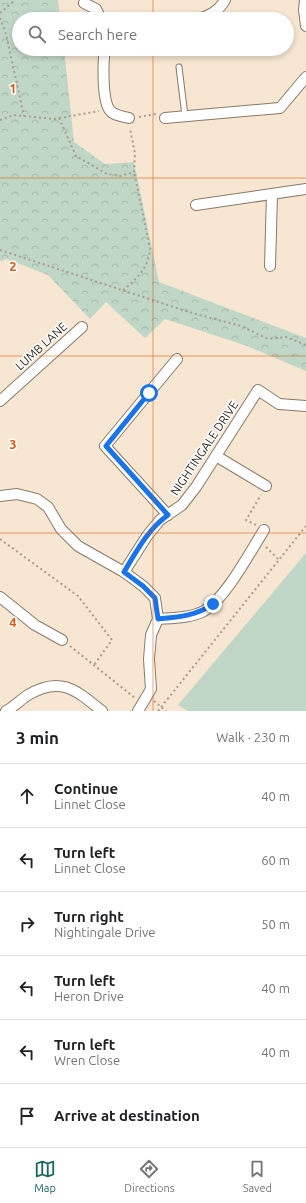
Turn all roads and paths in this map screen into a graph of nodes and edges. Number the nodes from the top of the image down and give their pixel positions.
1 (14, 0) edge
2 (225, 0) edge
3 (305, 0) edge
4 (84, 3) dead end
5 (98, 12) edge
6 (215, 12) edge
7 (0, 13) edge
8 (0, 18) edge
9 (306, 26) edge
10 (105, 56) edge
11 (179, 67) dead end
12 (306, 77) edge
13 (109, 109) junction
14 (24, 116) junction
15 (185, 116) junction
16 (59, 118) junction
17 (129, 118) junction
18 (165, 118) joint
19 (0, 120) edge
20 (134, 172) junction
21 (306, 189) edge
22 (272, 194) junction
23 (196, 204) dead end
24 (0, 250) edge
25 (270, 266) dead end
26 (124, 290) junction
27 (82, 327) dead end
28 (306, 345) edge
29 (177, 359) dead end
30 (0, 401) edge
31 (306, 406) edge
32 (216, 456) junction
33 (266, 486) dead end
34 (0, 496) edge
35 (257, 501) dead end
36 (168, 515) junction
37 (306, 526) edge
38 (264, 530) joint
39 (0, 539) edge
40 (258, 539) junction
41 (278, 559) junction
42 (124, 572) junction
43 (0, 597) edge
44 (158, 619) junction
45 (62, 640) joint
46 (94, 665) junction
47 (161, 707) junction
48 (140, 708) edge
49 (6, 711) edge
50 (102, 711) edge
51 (158, 711) edge
52 (166, 711) edge

1 - 7 path
2 - 6 street
3 - 9 street
4 - 5 street
8 - 14 path
10 - 13 street
11 - 15 lane
12 - 15 street
13 - 16 path
13 - 17 street
14 - 16 path
14 - 19 path
15 - 18 street
16 - 20 path
17 - 18 path
17 - 20 path
20 - 26 path
21 - 22 street
22 - 23 street
22 - 25 street
24 - 26 path
26 - 28 path
27 - 30 street, LUMB LANE
29 - 36 street
31 - 32 street, NIGHTINGALE DRIVE
32 - 33 street
32 - 36 street, NIGHTINGALE DRIVE
34 - 42 street
35 - 38 path
36 - 42 street, NIGHTINGALE DRIVE
37 - 41 path
38 - 40 street
39 - 46 path
40 - 41 path
40 - 44 street
41 - 47 path
42 - 44 street
43 - 45 street
44 - 48 street
45 - 46 path
46 - 48 path
47 - 51 path
47 - 52 path
49 - 50 street

